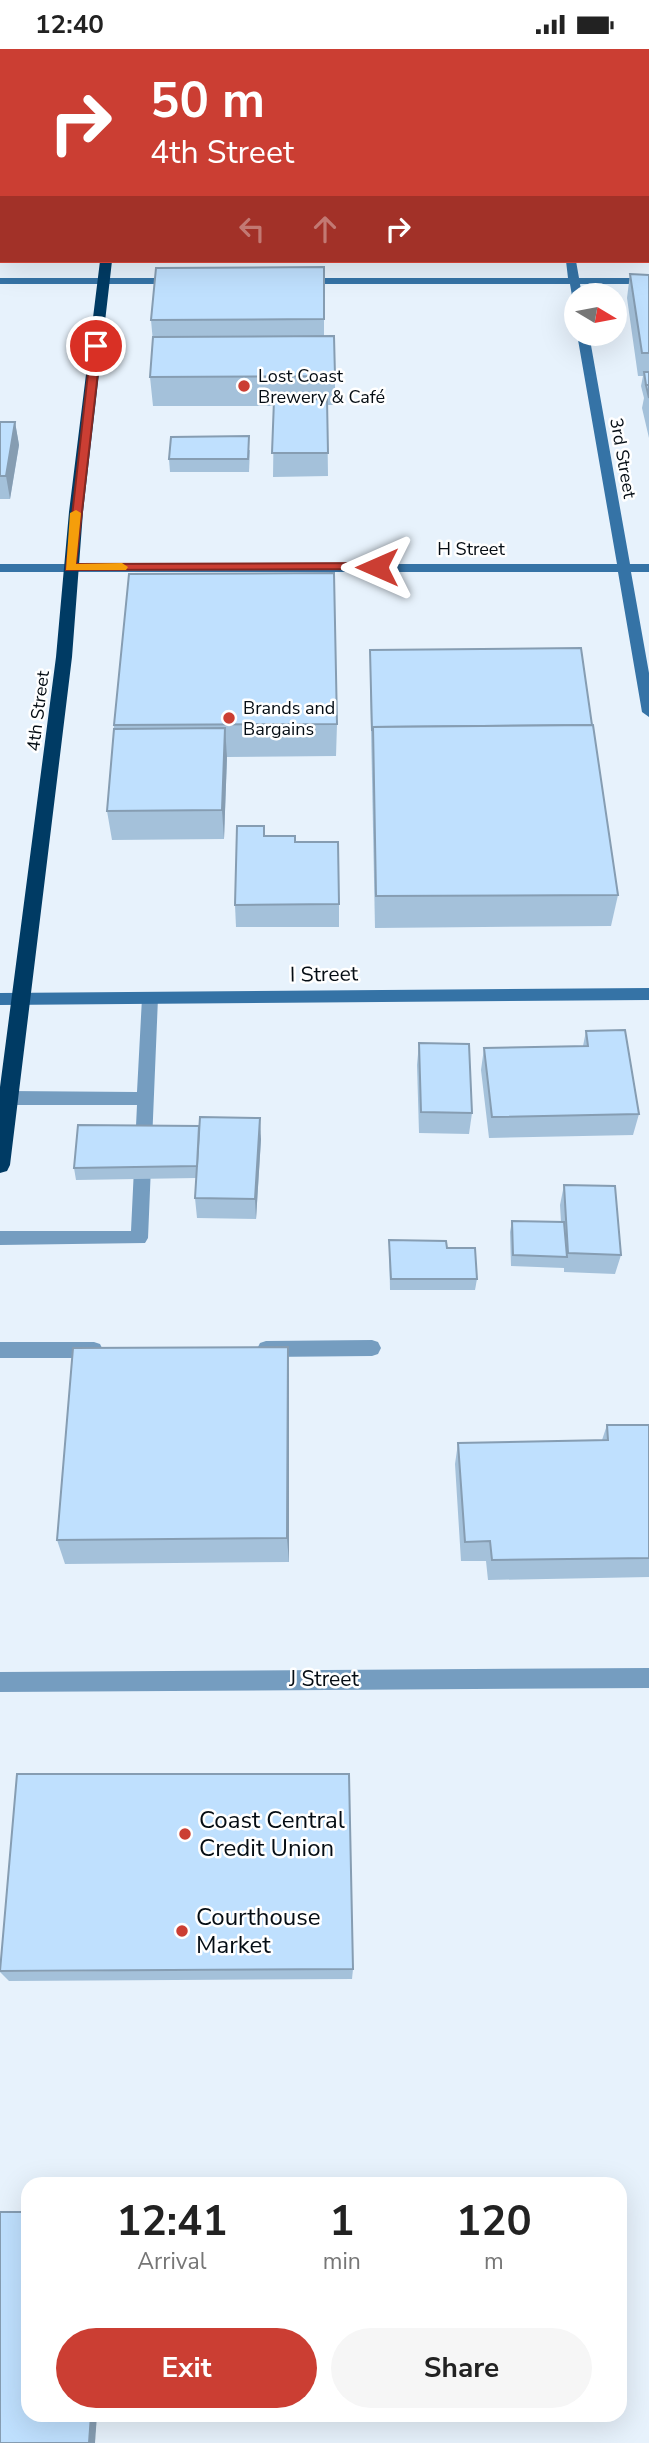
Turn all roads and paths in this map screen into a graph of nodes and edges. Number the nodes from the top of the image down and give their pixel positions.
1 (106, 263) edge
2 (571, 263) edge
3 (0, 281) edge
4 (192, 281) edge
5 (289, 281) edge
6 (575, 281) junction
7 (649, 281) edge
8 (104, 282) junction
9 (585, 347) edge
10 (70, 567) junction
11 (624, 567) junction
12 (0, 568) edge
13 (649, 568) edge
14 (649, 712) edge
15 (649, 994) edge
16 (150, 997) junction
17 (0, 999) edge
18 (20, 999) junction
19 (8, 1098) junction
20 (146, 1099) junction
21 (0, 1164) edge
22 (0, 1238) edge
23 (372, 1348) dead end
24 (247, 1349) edge
25 (0, 1350) edge
26 (109, 1350) edge
27 (649, 1678) edge
28 (0, 1682) edge

1 - 8 highway, 4th Street
2 - 6 street
3 - 8 street
4 - 8 street
5 - 6 street
6 - 7 street
8 - 10 highway, 4th Street
9 - 11 street, 3rd Street
10 - 11 street, H Street
10 - 12 street, H Street
10 - 18 highway, 4th Street
11 - 13 street, H Street
11 - 14 street, 3rd Street
15 - 16 street, I Street
16 - 18 street, I Street
16 - 20 street
17 - 18 street, I Street
18 - 19 highway, 4th Street
19 - 20 street
19 - 21 highway, 4th Street
20 - 22 street
23 - 24 street
25 - 26 street
27 - 28 street, J Street

